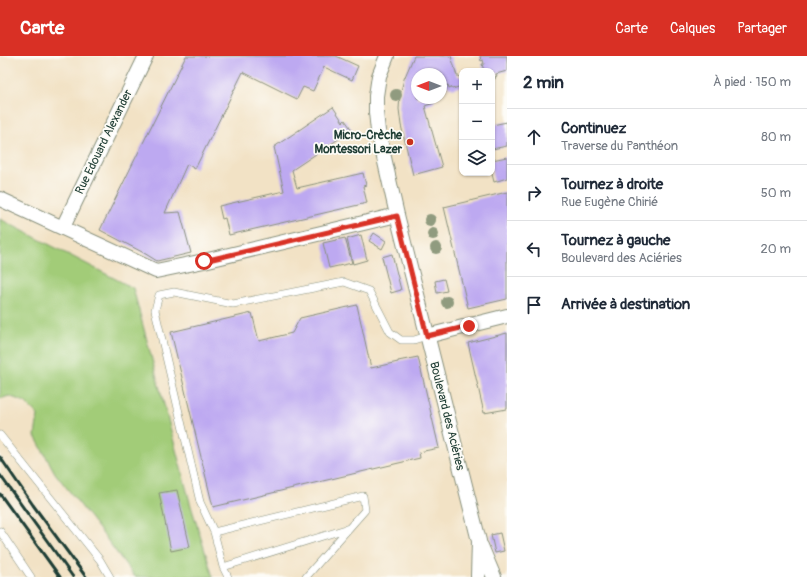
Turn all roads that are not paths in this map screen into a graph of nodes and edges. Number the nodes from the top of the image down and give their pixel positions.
1 (146, 56) edge
2 (387, 56) edge
3 (0, 198) edge
4 (397, 216) junction
5 (63, 227) junction
6 (507, 316) edge
7 (427, 336) junction
8 (0, 435) edge
9 (350, 528) junction
10 (0, 531) edge
11 (214, 532) junction
12 (478, 540) junction
13 (223, 567) junction
14 (31, 577) edge
15 (110, 577) edge
16 (228, 577) edge
17 (306, 577) edge
18 (478, 577) edge
19 (494, 577) edge

1 - 5 street, Rue Edouard Alexander
2 - 4 street, Boulevard des Aciéries
3 - 5 street
4 - 5 street
4 - 7 street, Boulevard des Aciéries
6 - 7 street
7 - 11 lane
7 - 12 street, Boulevard des Aciéries
8 - 15 lane
9 - 11 lane
9 - 13 lane
9 - 17 lane
10 - 14 lane
11 - 13 lane
12 - 18 street, Boulevard des Aciéries
12 - 19 street
13 - 16 lane

